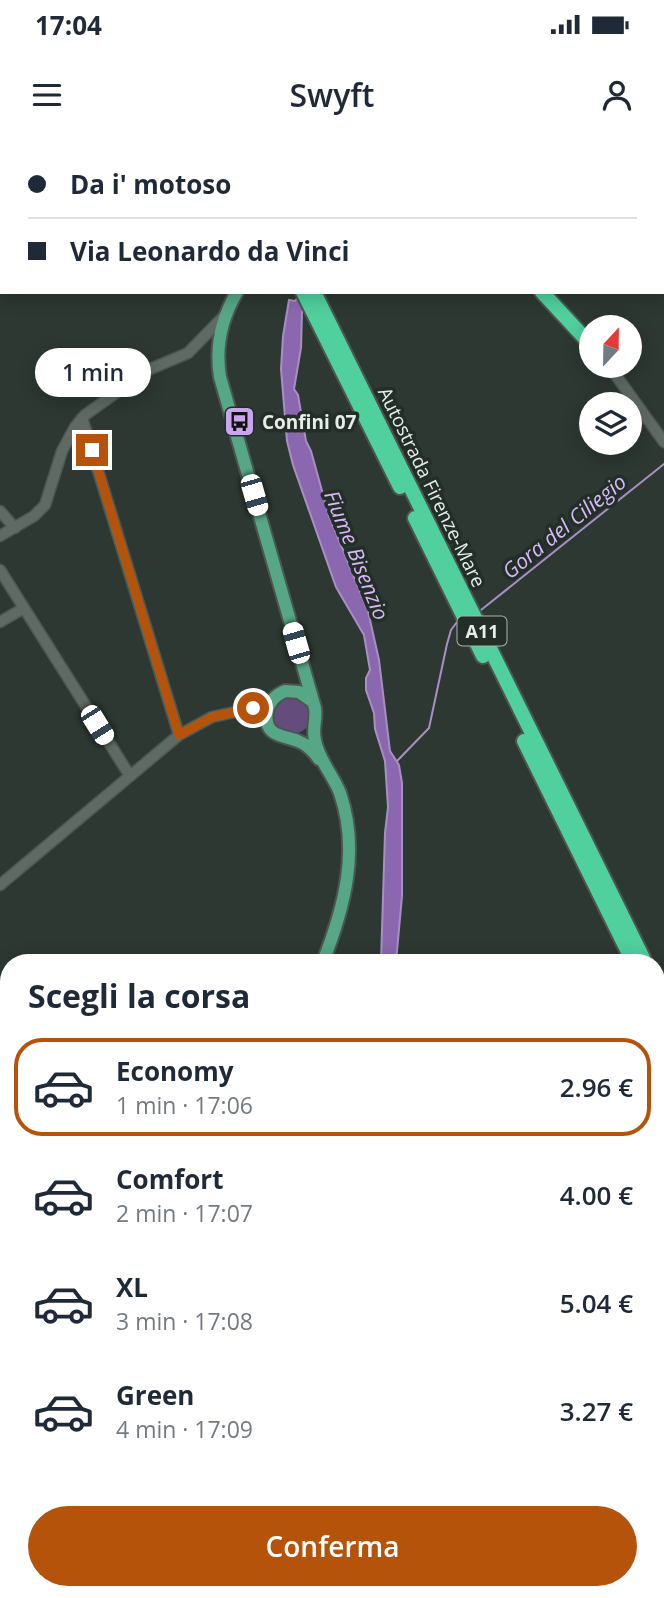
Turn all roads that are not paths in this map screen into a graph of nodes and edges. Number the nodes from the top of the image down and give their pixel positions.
1 (236, 294) edge
2 (544, 294) edge
3 (314, 300) edge
4 (225, 316) junction
5 (579, 332) edge
6 (618, 378) edge
7 (82, 418) junction
8 (664, 442) edge
9 (0, 511) edge
10 (15, 527) junction
11 (0, 536) edge
12 (0, 570) edge
13 (24, 608) junction
14 (0, 622) edge
15 (302, 663) junction
16 (289, 691) junction
17 (312, 701) junction
18 (271, 702) junction
19 (239, 711) junction
20 (268, 724) junction
21 (313, 728) junction
22 (179, 735) junction
23 (296, 740) junction
24 (130, 776) junction
25 (332, 776) junction
26 (0, 885) edge
27 (326, 954) edge
28 (629, 954) edge
29 (641, 954) edge

1 - 4 main road
2 - 5 highway
3 - 28 highway, Autostrada Firenze-Mare / A11
3 - 29 highway, Autostrada Firenze-Mare / A11
4 - 7 street
4 - 15 main road
6 - 8 street
7 - 10 street
7 - 22 street
9 - 10 street
10 - 11 street
12 - 13 street
13 - 14 street
13 - 24 street
15 - 16 main road
15 - 17 main road
16 - 17 main road
16 - 18 main road
17 - 21 main road
18 - 19 street
18 - 20 main road
19 - 20 street
19 - 22 street
20 - 23 main road
21 - 23 main road
21 - 25 main road
22 - 24 street
23 - 25 main road
24 - 26 street
25 - 27 main road

